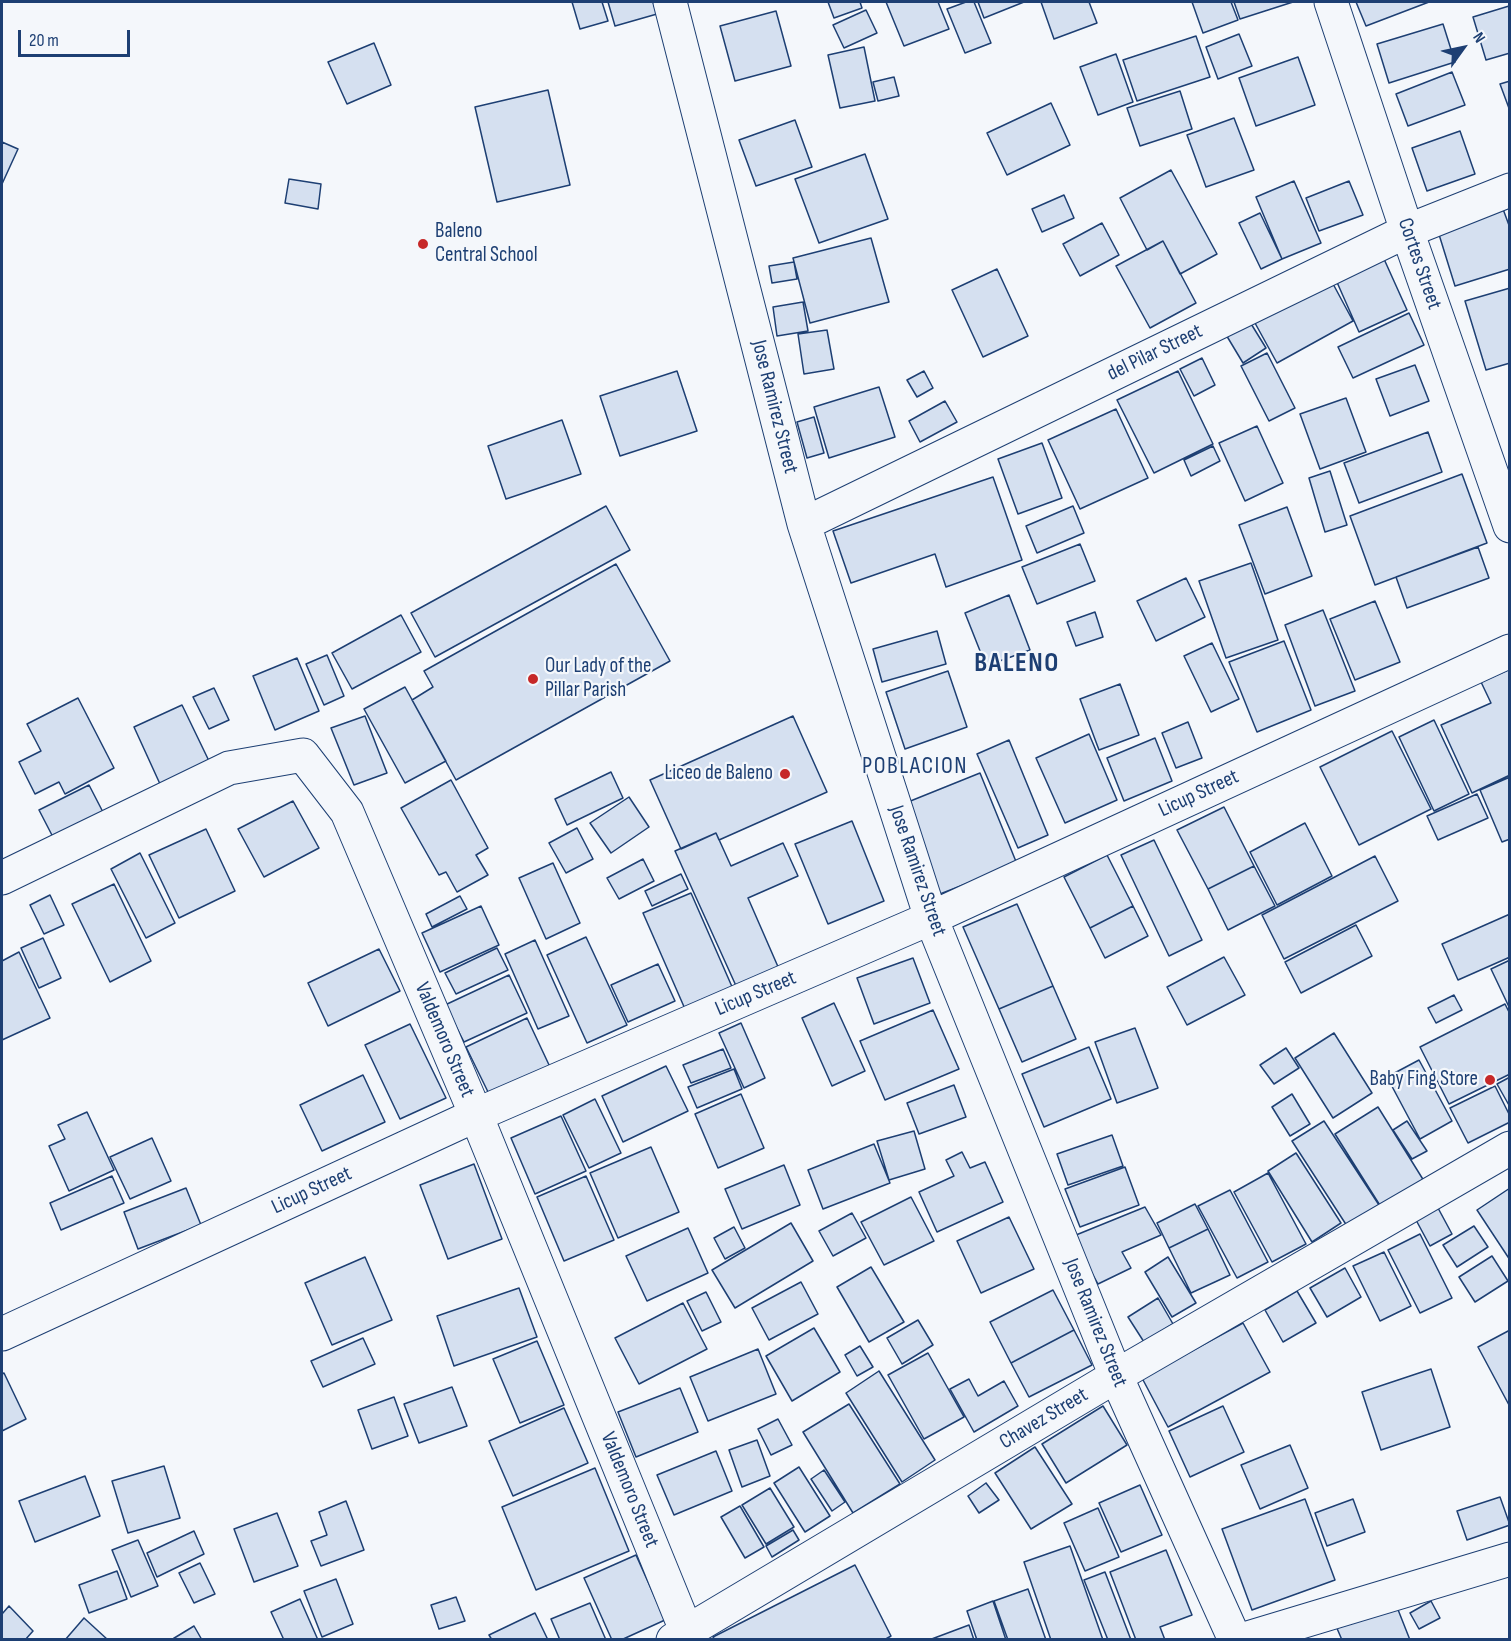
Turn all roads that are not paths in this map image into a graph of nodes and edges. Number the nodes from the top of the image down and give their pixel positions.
1 (1331, 2) edge
2 (676, 3) edge
3 (1509, 190) edge
4 (1407, 231) junction
5 (804, 524) junction
6 (1509, 526) edge
7 (1509, 651) edge
8 (2, 878) edge
9 (931, 918) junction
10 (476, 1115) junction
11 (1509, 1148) edge
12 (2, 1334) edge
13 (1116, 1376) junction
14 (1509, 1558) edge
15 (683, 1637) edge
16 (1235, 1640) edge
17 (1241, 1640) edge

1 - 4 street, Cortes Street
2 - 5 street, Jose Ramirez Street
3 - 4 street, del Pilar Street
4 - 5 street, del Pilar Street
4 - 6 street, Cortes Street
5 - 9 street, Jose Ramirez Street
7 - 9 street, Licup Street
8 - 10 street, Valdemoro Street
9 - 10 street, Licup Street
9 - 13 street, Jose Ramirez Street
10 - 12 street, Licup Street
10 - 15 street, Valdemoro Street
11 - 13 street, Chavez Street
13 - 15 street, Chavez Street
13 - 16 street, Jose Ramirez Street
14 - 17 street

